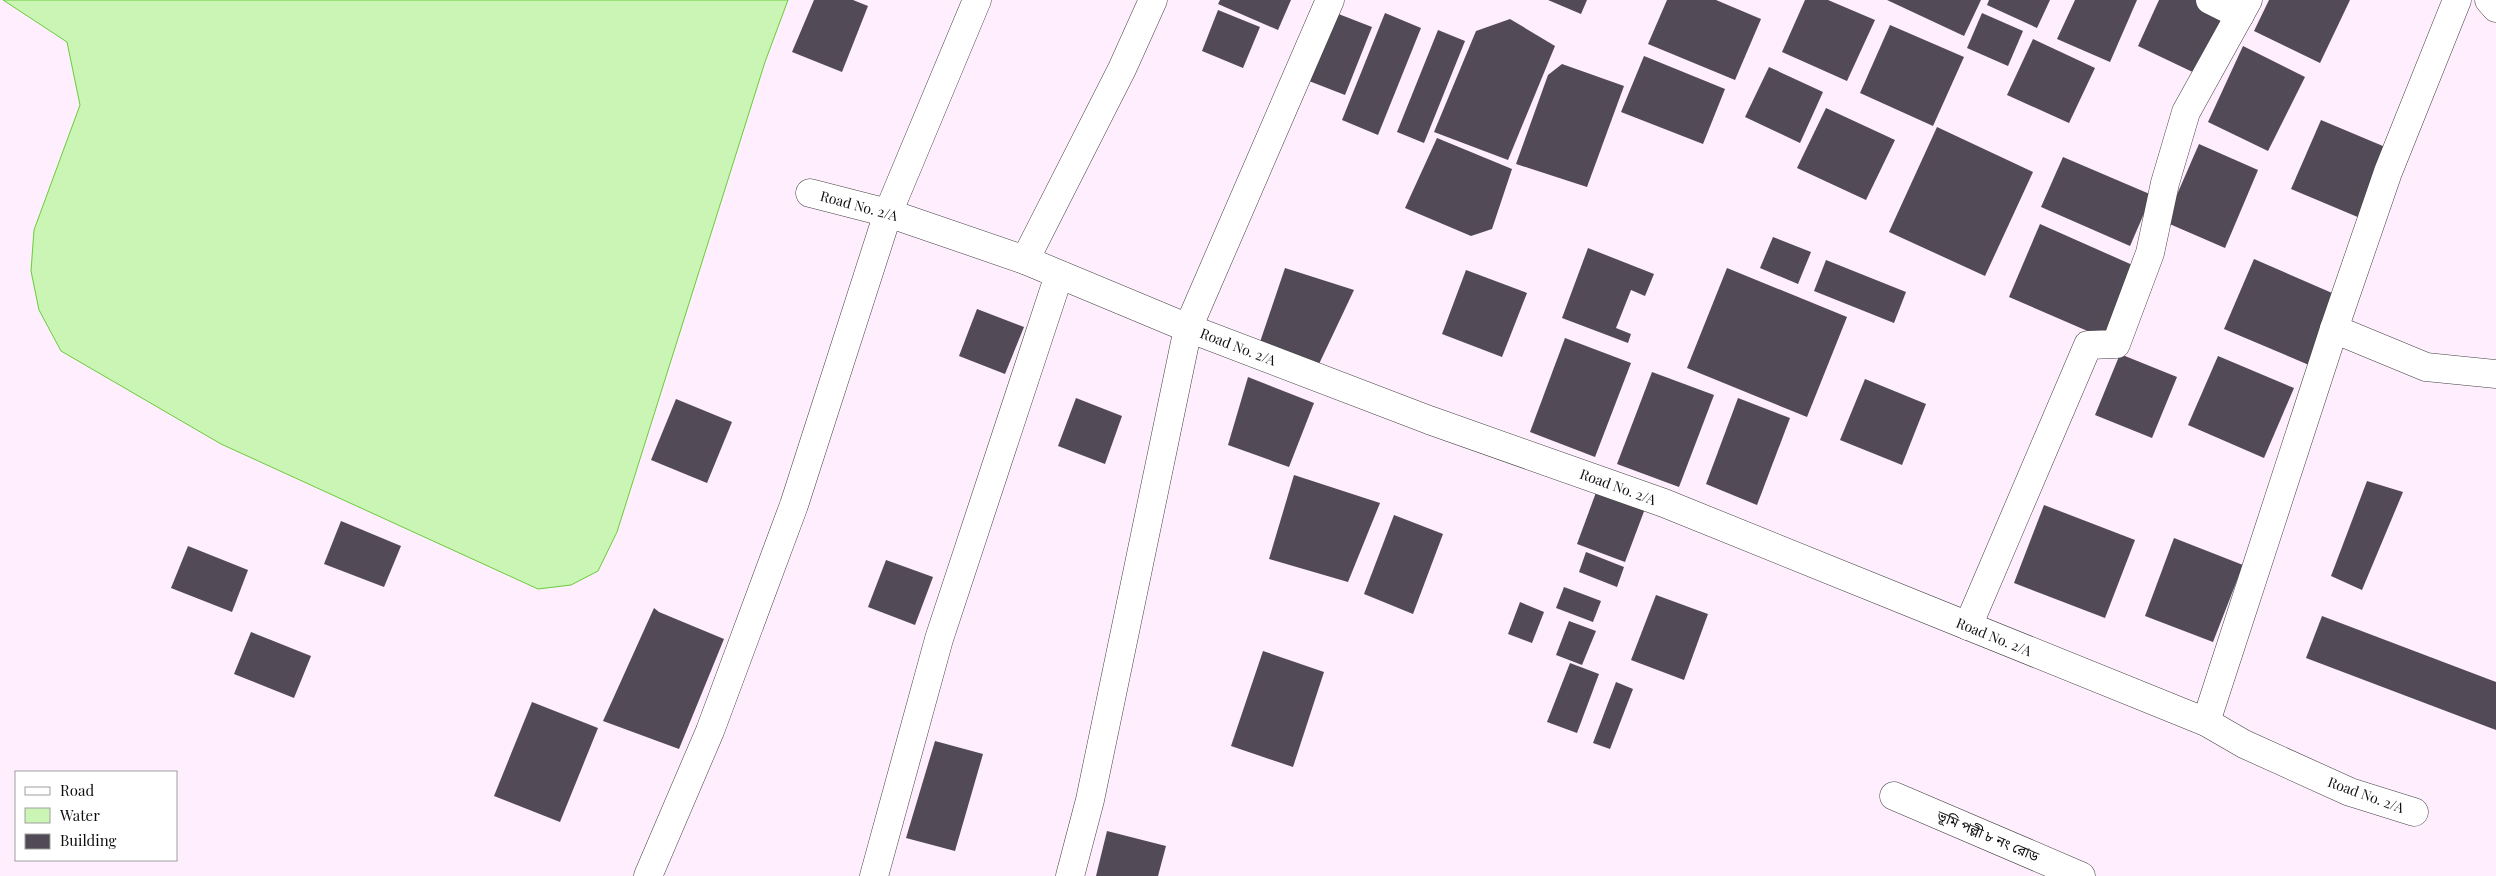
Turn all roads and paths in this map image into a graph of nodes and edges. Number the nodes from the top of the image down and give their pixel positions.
1 (977, 0) edge
2 (1153, 0) edge
3 (1330, 0) edge
4 (2210, 0) edge
5 (2457, 0) edge
6 (2489, 0) edge
7 (2244, 8) edge
8 (2496, 8) edge
9 (810, 193) dead end
10 (888, 213) junction
11 (1025, 260) junction
12 (1059, 275) junction
13 (1188, 328) junction
14 (2334, 329) junction
15 (2496, 374) edge
16 (1968, 626) junction
17 (2206, 722) junction
18 (1894, 796) dead end
19 (2414, 812) dead end
20 (2049, 869) edge
21 (648, 876) edge
22 (874, 876) edge
23 (1070, 876) edge
24 (2081, 876) edge

1 - 10 street
2 - 11 street
3 - 13 street
4 - 7 street
5 - 14 street
6 - 8 street
7 - 16 street
9 - 10 street, Road No. 2/A
10 - 11 street, Road No. 2/A
10 - 21 street
11 - 12 street, Road No. 2/A
12 - 13 street, Road No. 2/A
12 - 22 street
13 - 16 street, Road No. 2/A
13 - 23 street
14 - 15 street
14 - 17 street
16 - 17 street, Road No. 2/A
17 - 19 street, Road No. 2/A
18 - 20 street, ভূমি পল্লী ৮ নং রোড
20 - 24 street, ভূমি পল্লী ৮ নং রোড

